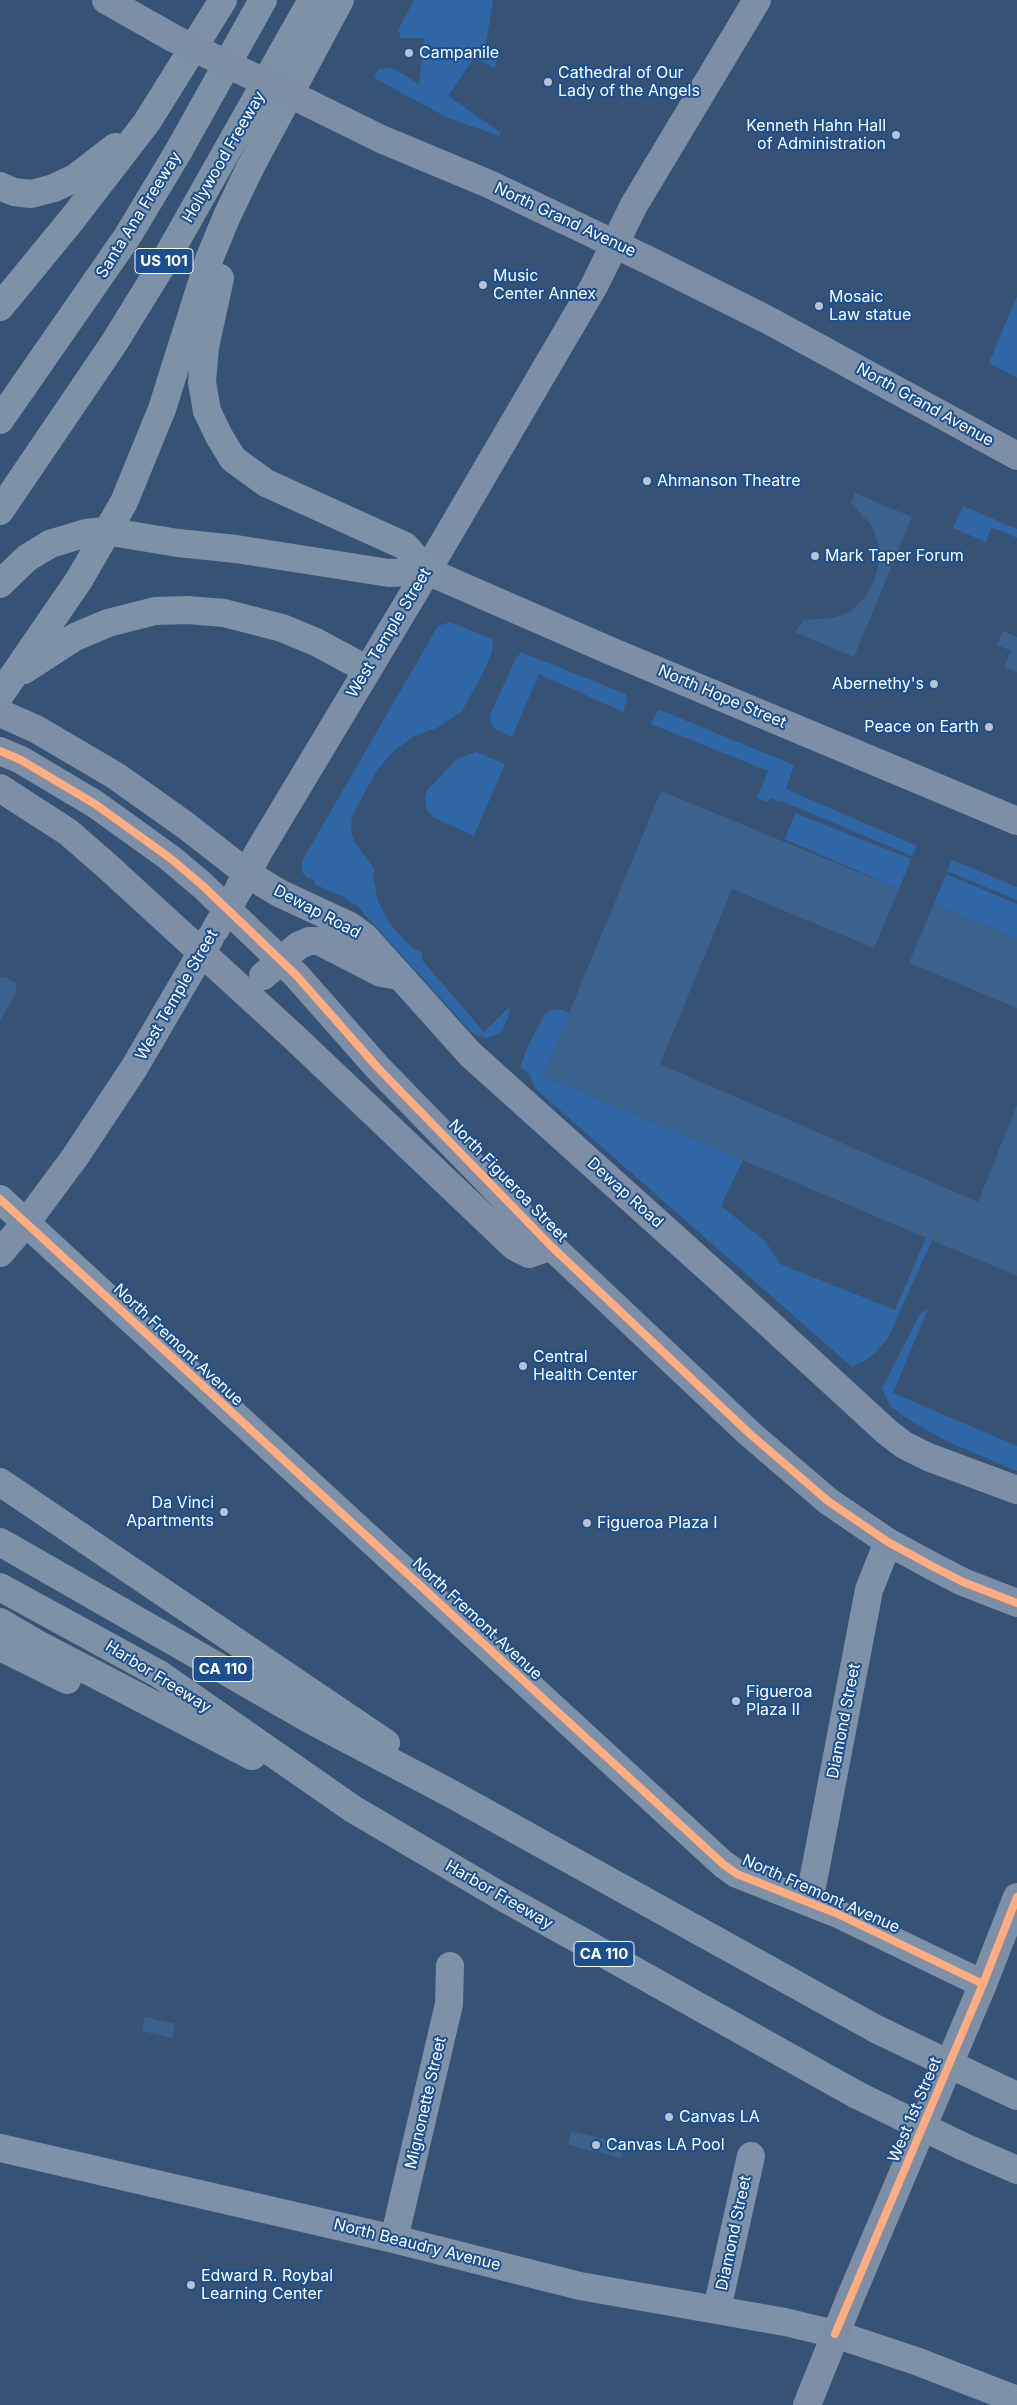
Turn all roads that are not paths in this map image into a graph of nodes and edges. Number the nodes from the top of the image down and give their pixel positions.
1 (106, 0) edge
2 (223, 0) edge
3 (263, 0) edge
4 (312, 0) edge
5 (340, 0) edge
6 (757, 0) edge
7 (180, 72) junction
8 (250, 168) junction
9 (0, 186) edge
10 (616, 245) junction
11 (0, 307) edge
12 (0, 420) edge
13 (1017, 456) edge
14 (0, 511) edge
15 (427, 570) junction
16 (0, 584) edge
17 (37, 656) junction
18 (366, 669) junction
19 (7, 685) edge
20 (0, 713) edge
21 (0, 751) edge
22 (0, 788) edge
23 (1017, 821) edge
24 (244, 882) junction
25 (201, 954) junction
26 (400, 976) junction
27 (257, 1004) junction
28 (0, 1199) edge
29 (26, 1223) junction
30 (551, 1246) junction
31 (0, 1253) edge
32 (5, 1484) edge
33 (1017, 1490) edge
34 (0, 1542) edge
35 (888, 1542) junction
36 (0, 1587) edge
37 (1017, 1603) edge
38 (0, 1622) edge
39 (0, 1647) edge
40 (448, 1792) junction
41 (353, 1809) junction
42 (1017, 1896) edge
43 (809, 1902) junction
44 (450, 1966) dead end
45 (983, 1984) junction
46 (1017, 2096) edge
47 (0, 2148) edge
48 (972, 2151) junction
49 (751, 2156) dead end
50 (1017, 2170) edge
51 (1017, 2177) edge
52 (394, 2239) junction
53 (718, 2309) junction
54 (835, 2334) junction
55 (1017, 2400) edge
56 (807, 2405) edge

1 - 10 main road, North Grand Avenue, bridge
2 - 7 highway
3 - 12 highway, Santa Ana Freeway / US 101
4 - 14 highway, Hollywood Freeway / US 101
5 - 8 highway
6 - 10 main road, West Temple Street
7 - 9 highway
7 - 11 highway
8 - 15 highway
8 - 17 highway
10 - 13 main road, North Grand Avenue
10 - 15 main road, West Temple Street
15 - 16 highway, bridge
15 - 18 main road, West Temple Street
15 - 23 main road, North Hope Street
17 - 18 highway
17 - 19 highway
18 - 24 main road, West Temple Street
20 - 24 main road, Dewap Road
21 - 30 main road, North Figueroa Street
22 - 25 main road
24 - 25 main road, West Temple Street, bridge
24 - 26 main road, Dewap Road
25 - 27 main road
25 - 29 main road, West Temple Street
26 - 27 main road, bridge
26 - 33 main road, Dewap Road
27 - 30 main road
28 - 29 street, North Fremont Avenue
29 - 31 main road, West Temple Street
29 - 43 street, North Fremont Avenue
30 - 35 main road, North Figueroa Street
32 - 40 highway
34 - 40 highway, CA 110
35 - 37 main road, North Figueroa Street
35 - 43 street, Diamond Street
36 - 41 highway, Harbor Freeway / CA 110
38 - 41 highway
39 - 41 highway
40 - 46 highway, CA 110, bridge
41 - 48 highway, Harbor Freeway / CA 110, bridge
42 - 45 main road, West 1st Street
43 - 45 street, North Fremont Avenue
44 - 52 street, Mignonette Street
45 - 54 main road, West 1st Street
47 - 52 street, North Beaudry Avenue
48 - 50 highway, Harbor Freeway / CA 110
48 - 51 highway
49 - 53 street, Diamond Street
52 - 53 street, North Beaudry Avenue
53 - 54 street, North Beaudry Avenue
54 - 55 street, North Beaudry Avenue
54 - 56 main road, West 1st Street

